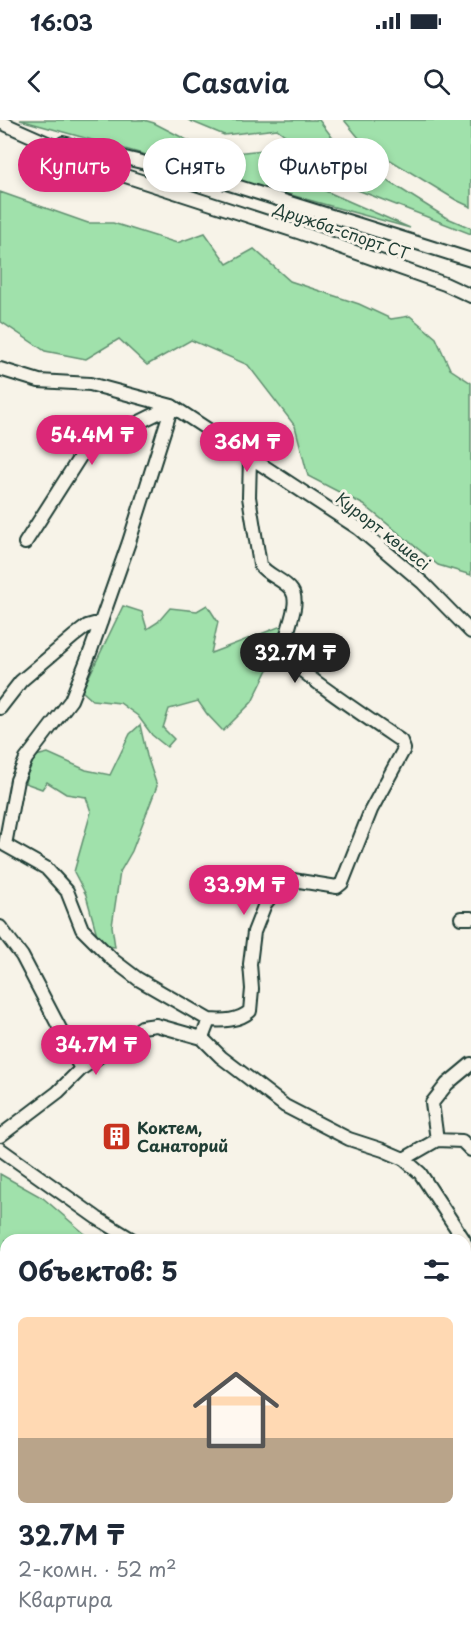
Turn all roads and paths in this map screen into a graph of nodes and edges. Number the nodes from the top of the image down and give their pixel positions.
1 (0, 122) edge
2 (35, 136) junction
3 (471, 261) edge
4 (471, 296) edge
5 (0, 369) edge
6 (172, 406) junction
7 (250, 458) junction
8 (25, 543) dead end
9 (101, 622) junction
10 (471, 632) edge
11 (0, 708) edge
12 (2, 845) edge
13 (0, 927) edge
14 (209, 1020) junction
15 (202, 1038) junction
16 (471, 1064) edge
17 (81, 1069) junction
18 (0, 1136) edge
19 (437, 1140) junction
20 (0, 1149) edge
21 (471, 1150) edge
22 (404, 1160) junction
23 (124, 1234) edge
24 (459, 1234) edge
25 (471, 1251) edge
26 (471, 1258) edge

1 - 2 street, Дружба-спорт СТ
2 - 3 street
2 - 4 street, Дружба-спорт СТ
5 - 6 street, Курорт көшесі
6 - 7 street, Курорт көшесі
6 - 8 street
6 - 9 street
7 - 10 street, Курорт көшесі
7 - 14 street
9 - 11 street
9 - 12 street
12 - 14 street
13 - 17 street
14 - 15 street
15 - 17 street
15 - 22 street
16 - 19 street
17 - 18 street
19 - 21 street
19 - 22 street
20 - 23 street
22 - 24 street
25 - 26 street

